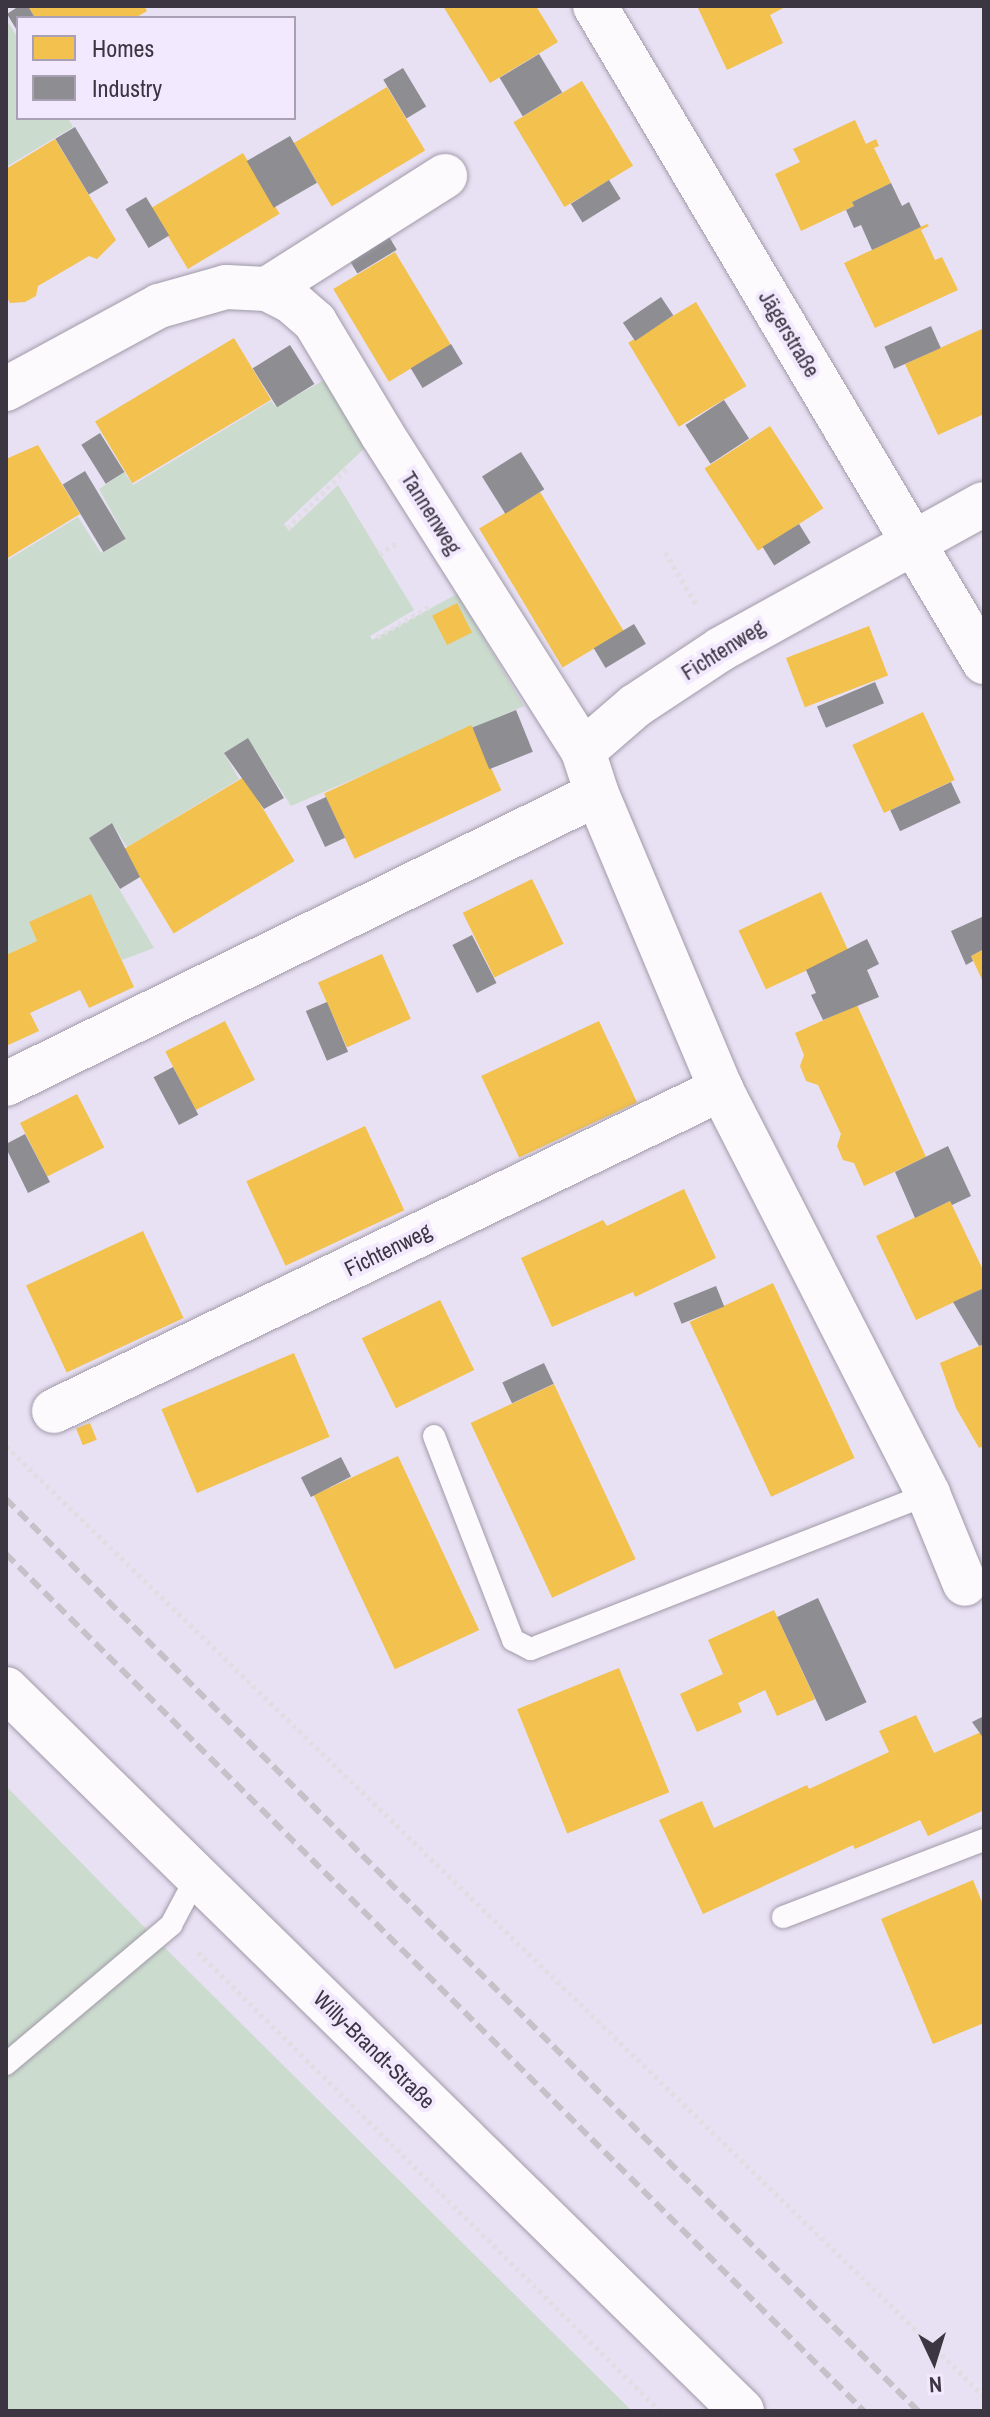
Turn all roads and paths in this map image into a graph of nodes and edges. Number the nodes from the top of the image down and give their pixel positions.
1 (595, 6) edge
2 (445, 176) dead end
3 (267, 289) junction
4 (6, 389) edge
5 (382, 434) junction
6 (984, 504) edge
7 (287, 528) dead end
8 (912, 541) junction
9 (665, 552) dead end
10 (474, 580) junction
11 (377, 637) dead end
12 (721, 649) junction
13 (984, 662) edge
14 (583, 751) junction
15 (597, 794) junction
16 (6, 1084) edge
17 (721, 1089) junction
18 (54, 1411) dead end
19 (434, 1436) dead end
20 (6, 1446) edge
21 (928, 1494) junction
22 (965, 1584) dead end
23 (6, 1689) edge
24 (984, 1840) edge
25 (197, 1876) junction
26 (783, 1917) dead end
27 (171, 1925) junction
28 (6, 2064) edge
29 (984, 2396) edge
30 (660, 2411) edge
31 (742, 2411) edge

1 - 8 street, Jägerstraße
2 - 3 street
3 - 4 street, Tannenweg
3 - 5 street, Tannenweg
5 - 7 path
5 - 10 street, Tannenweg
6 - 8 street, Fichtenweg
8 - 12 street, Fichtenweg
8 - 13 street, Jägerstraße
9 - 12 path
10 - 11 path
10 - 14 street, Tannenweg
12 - 14 street, Fichtenweg
14 - 15 street
15 - 16 street
15 - 17 street
17 - 18 street, Fichtenweg
17 - 21 street
19 - 21 lane
20 - 29 path
21 - 22 street
23 - 25 street, Willy-Brandt-Straße
24 - 26 lane
25 - 27 lane
25 - 31 street, Willy-Brandt-Straße
27 - 28 lane
27 - 30 path

